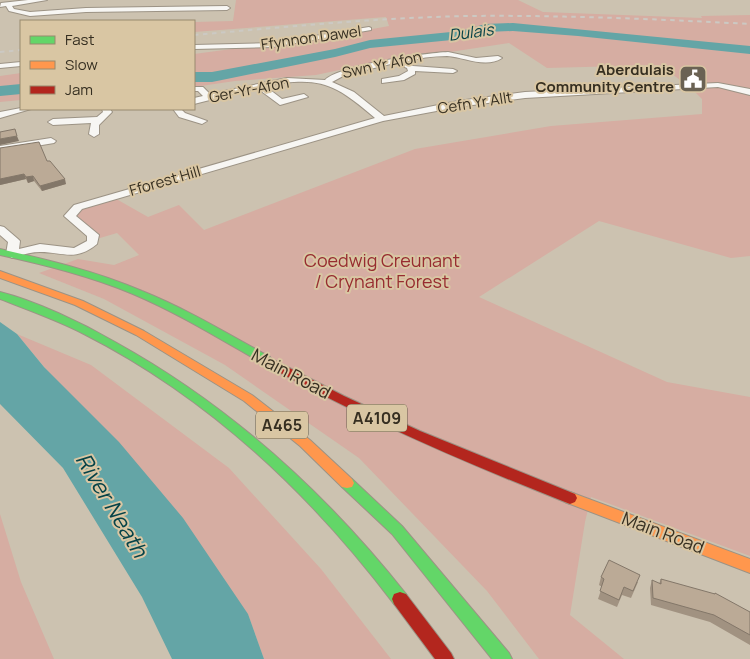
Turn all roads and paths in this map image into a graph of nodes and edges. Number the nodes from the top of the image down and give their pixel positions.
1 (44, 0) edge
2 (8, 4) junction
3 (0, 5) edge
4 (228, 8) dead end
5 (143, 9) junction
6 (138, 15) dead end
7 (369, 30) dead end
8 (195, 48) edge
9 (498, 58) dead end
10 (396, 61) junction
11 (20, 64) edge
12 (0, 66) edge
13 (411, 68) junction
14 (453, 71) dead end
15 (385, 81) dead end
16 (327, 82) junction
17 (259, 86) junction
18 (195, 88) edge
19 (750, 92) edge
20 (304, 97) dead end
21 (209, 98) junction
22 (195, 101) edge
23 (22, 110) edge
24 (107, 110) edge
25 (178, 110) edge
26 (0, 115) edge
27 (382, 119) junction
28 (99, 120) junction
29 (202, 121) dead end
30 (53, 122) dead end
31 (94, 134) dead end
32 (52, 141) dead end
33 (0, 149) edge
34 (0, 229) edge
35 (0, 252) edge
36 (12, 254) junction
37 (0, 274) edge
38 (0, 295) edge
39 (750, 566) edge
40 (445, 659) edge
41 (503, 659) edge

1 - 2 street
2 - 3 street
2 - 5 street
4 - 5 street
5 - 6 street
7 - 8 street, Ffynnon Dawel
9 - 10 street, Swn Yr Afon
10 - 13 street
10 - 16 street, Swn Yr Afon
11 - 12 street
13 - 14 street
13 - 15 street
16 - 17 street, Ger-Yr-Afon
16 - 27 street, Ger-Yr-Afon
17 - 20 street
17 - 21 street, Ger-Yr-Afon
18 - 21 street
19 - 27 street, Cefn Yr Allt
21 - 22 street, Ger-Yr-Afon
23 - 26 street
24 - 28 street
25 - 29 street
27 - 36 street, Fforest Hill
28 - 30 street
28 - 31 street
32 - 33 street
34 - 36 street
35 - 36 main road, Main Road / A4109
36 - 39 main road, Main Road / A4109
37 - 41 main road, A465
38 - 40 main road, A465

